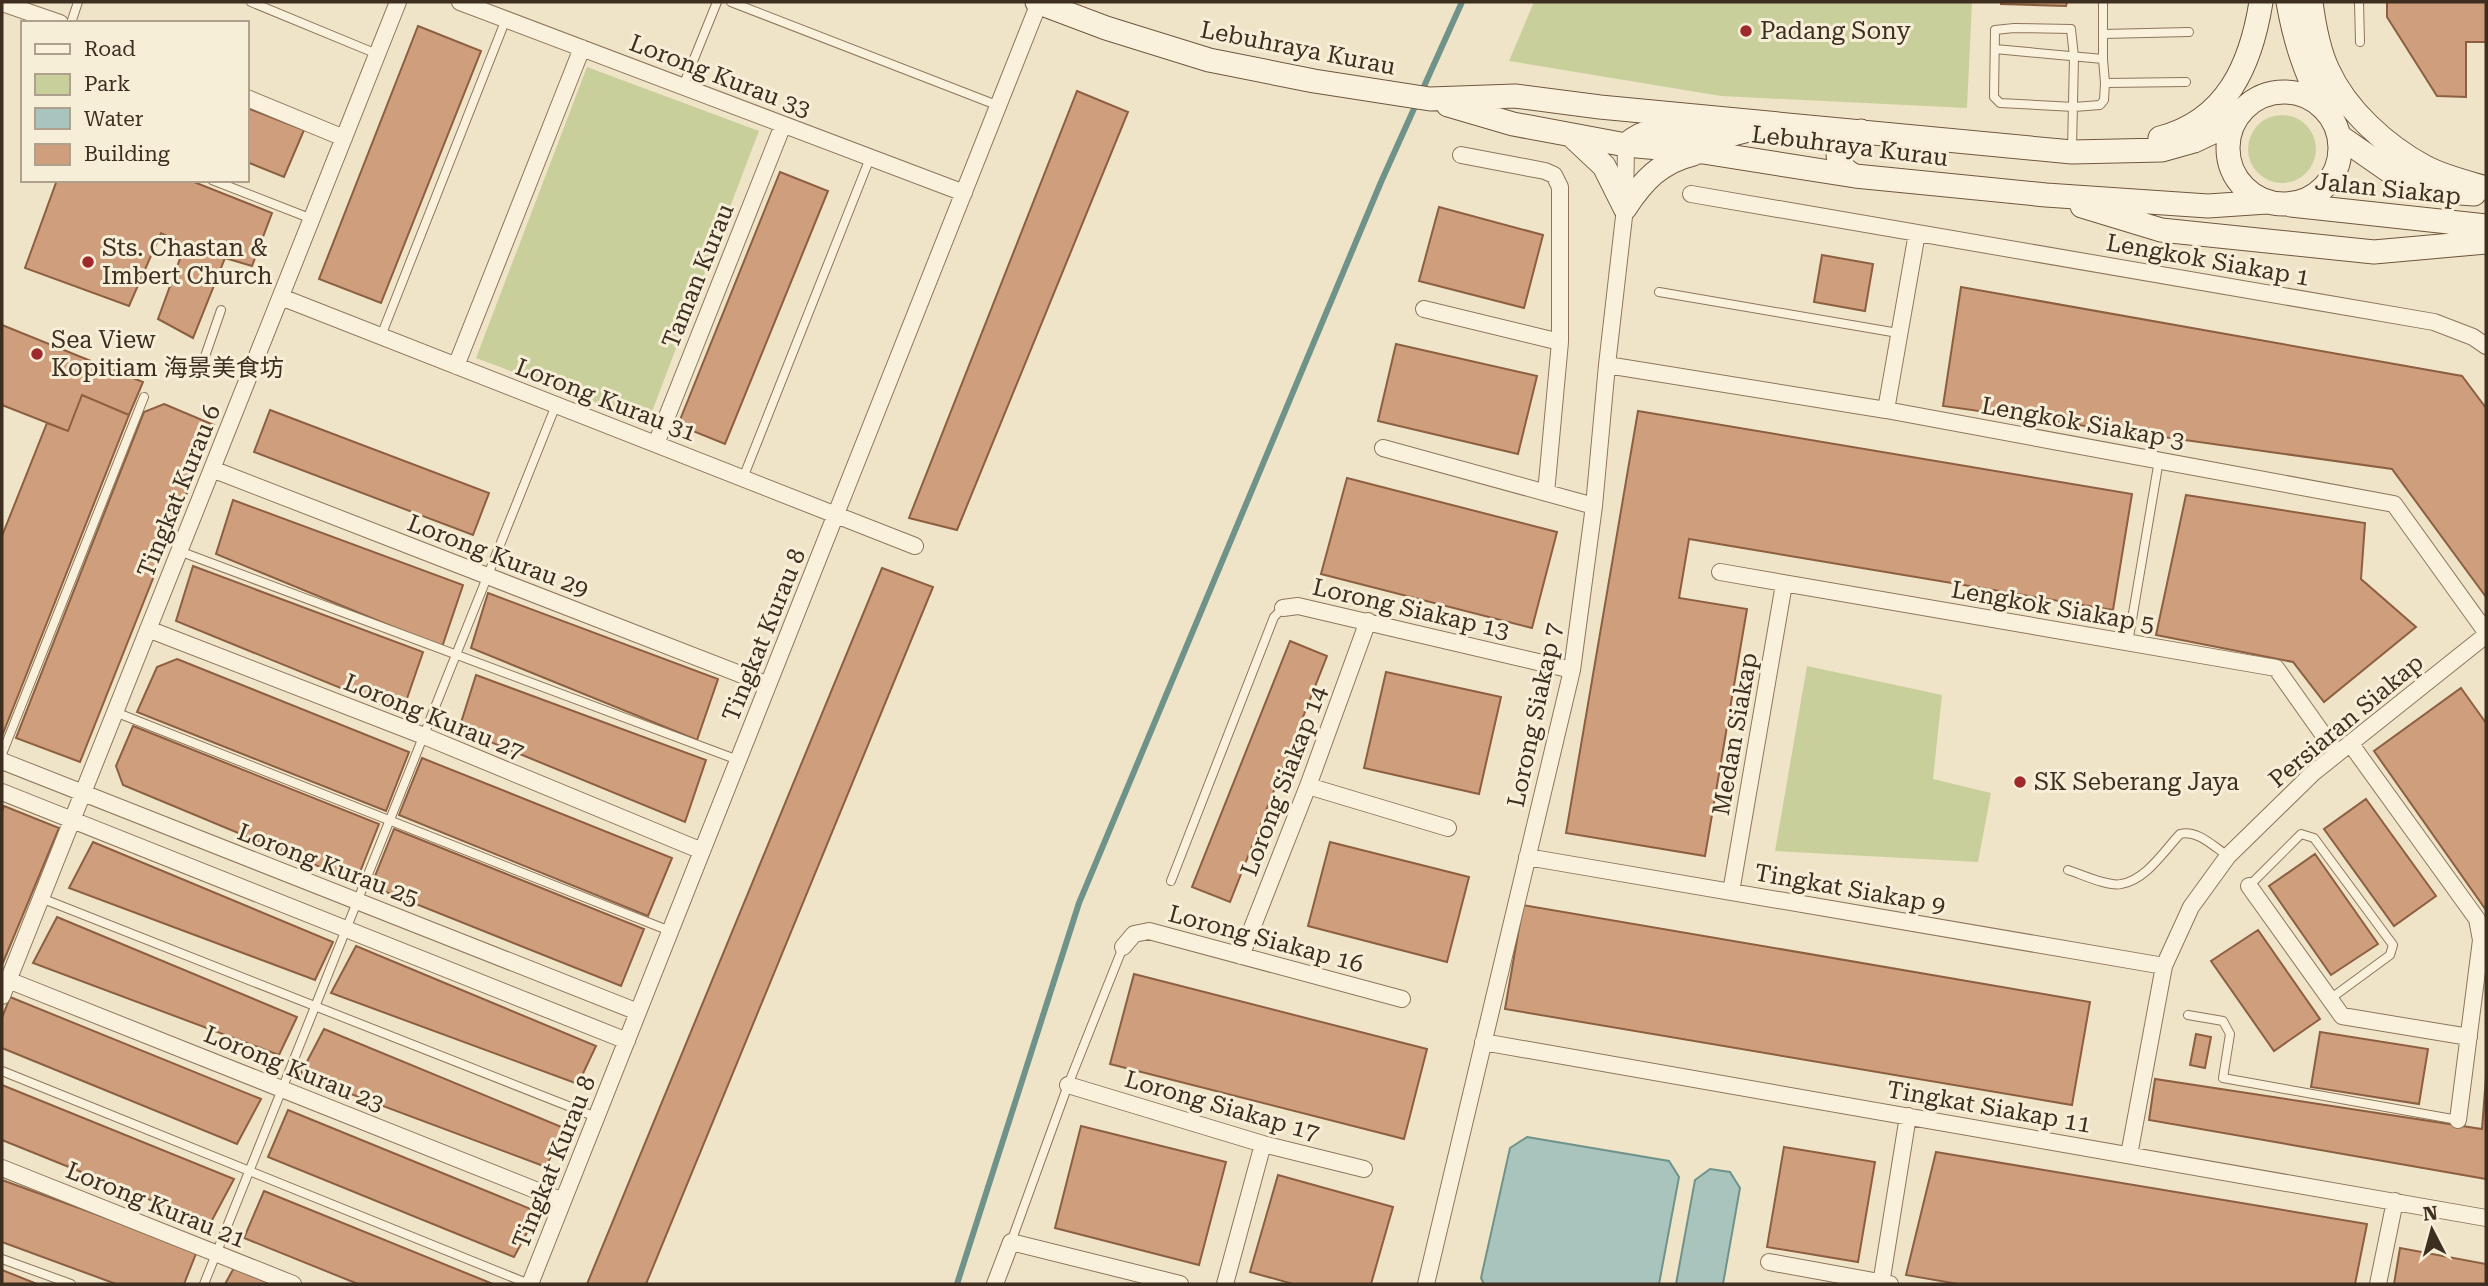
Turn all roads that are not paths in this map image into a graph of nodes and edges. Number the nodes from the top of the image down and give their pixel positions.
1 (78, 2) edge
2 (251, 2) edge
3 (398, 2) edge
4 (460, 2) edge
5 (717, 2) edge
6 (731, 2) edge
7 (1038, 2) edge
8 (2103, 2) edge
9 (2260, 2) edge
10 (2276, 2) edge
11 (2288, 2) edge
12 (2311, 2) edge
13 (2359, 2) edge
14 (2, 3) edge
15 (506, 19) junction
16 (54, 21) edge
17 (72, 21) edge
18 (2189, 33) dead end
19 (2103, 34) junction
20 (2360, 42) dead end
21 (582, 48) junction
22 (1995, 49) junction
23 (378, 54) junction
24 (2074, 57) junction
25 (2104, 59) junction
26 (2186, 82) dead end
27 (2105, 83) junction
28 (683, 86) junction
29 (248, 98) edge
30 (1431, 99) junction
31 (999, 106) junction
32 (2074, 107) junction
33 (2323, 108) junction
34 (2240, 114) junction
35 (1767, 122) junction
36 (783, 125) junction
37 (1861, 131) junction
38 (1571, 135) junction
39 (2339, 136) junction
40 (344, 138) junction
41 (1626, 145) junction
42 (1703, 152) junction
43 (2072, 152) junction
44 (2106, 152) junction
45 (1461, 155) dead end
46 (870, 158) junction
47 (1856, 176) junction
48 (217, 182) edge
49 (2486, 188) edge
50 (964, 193) junction
51 (1690, 194) dead end
52 (2046, 195) junction
53 (2486, 195) edge
54 (2276, 203) junction
55 (1625, 208) junction
56 (312, 219) junction
57 (2486, 226) edge
58 (1917, 233) junction
59 (2486, 242) edge
60 (1659, 292) dead end
61 (281, 297) junction
62 (1424, 309) dead end
63 (221, 310) dead end
64 (1898, 333) junction
65 (381, 336) junction
66 (1560, 342) junction
67 (2486, 346) edge
68 (456, 366) junction
69 (1607, 366) junction
70 (201, 368) dead end
71 (144, 397) dead end
72 (556, 405) junction
73 (1886, 410) junction
74 (656, 444) junction
75 (1383, 448) dead end
76 (2160, 460) junction
77 (212, 469) junction
78 (743, 478) junction
79 (1546, 493) junction
80 (1594, 506) junction
81 (836, 515) junction
82 (915, 546) dead end
83 (180, 551) junction
84 (1720, 572) dead end
85 (487, 576) junction
86 (1784, 583) junction
87 (1283, 608) joint
88 (1368, 621) junction
89 (148, 629) junction
90 (2486, 634) edge
91 (2128, 643) junction
92 (455, 656) junction
93 (1572, 670) junction
94 (768, 685) junction
95 (115, 712) junction
96 (424, 736) junction
97 (2350, 743) junction
98 (2, 754) edge
99 (2337, 754) junction
100 (738, 760) junction
101 (2, 761) edge
102 (1307, 786) junction
103 (2, 792) edge
104 (83, 793) junction
105 (72, 820) junction
106 (390, 821) junction
107 (1448, 828) dead end
108 (702, 850) junction
109 (2228, 856) junction
110 (1527, 857) junction
111 (2068, 870) dead end
112 (1171, 881) dead end
113 (2249, 886) joint
114 (1731, 892) junction
115 (41, 898) junction
116 (358, 901) junction
117 (346, 929) junction
118 (670, 931) junction
119 (1123, 947) joint
120 (1241, 956) junction
121 (2164, 966) junction
122 (8, 980) junction
123 (2, 996) edge
124 (1402, 999) dead end
125 (2330, 999) junction
126 (315, 1006) junction
127 (638, 1012) junction
128 (2188, 1015) dead end
129 (2469, 1037) junction
130 (626, 1041) junction
131 (1483, 1042) junction
132 (2, 1071) edge
133 (1068, 1085) junction
134 (282, 1089) junction
135 (1908, 1116) junction
136 (597, 1117) junction
137 (2458, 1120) joint
138 (1263, 1144) junction
139 (2129, 1155) junction
140 (2, 1168) edge
141 (1364, 1169) dead end
142 (250, 1171) junction
143 (563, 1201) junction
144 (2395, 1202) junction
145 (2486, 1217) edge
146 (1011, 1242) junction
147 (216, 1254) junction
148 (2, 1259) edge
149 (1769, 1262) dead end
150 (71, 1284) edge
151 (204, 1284) edge
152 (293, 1284) edge
153 (529, 1284) edge
154 (995, 1284) edge
155 (1180, 1284) edge
156 (1225, 1284) edge
157 (1426, 1284) edge
158 (1884, 1284) edge
159 (2378, 1284) edge

1 - 17 lane
2 - 23 lane
3 - 23 street, Tingkat Kurau 6
4 - 15 street, Lorong Kurau 33
5 - 28 lane
6 - 31 lane
7 - 30 street, Lebuhraya Kurau
7 - 31 street, Tingkat Kurau 8
8 - 19 lane
9 - 44 street
10 - 34 street
11 - 33 street
12 - 49 street
13 - 20 lane
14 - 16 street
15 - 21 street, Lorong Kurau 33
15 - 65 lane
18 - 19 lane
19 - 25 lane
21 - 28 street, Lorong Kurau 33
21 - 68 street
22 - 24 lane
22 - 24 lane
22 - 32 lane
23 - 40 street, Tingkat Kurau 6
24 - 25 lane
24 - 32 lane
25 - 27 lane
26 - 27 lane
27 - 32 lane
28 - 36 street, Lorong Kurau 33
29 - 40 street
30 - 35 street, Lebuhraya Kurau
30 - 38 street, Lebuhraya Kurau
31 - 50 street, Tingkat Kurau 8
32 - 43 lane
33 - 34 street
33 - 39 street
34 - 44 street, Lebuhraya Kurau
34 - 54 street
35 - 37 street, Lebuhraya Kurau
35 - 41 street
36 - 46 street, Lorong Kurau 33
36 - 74 street, Taman Kurau
37 - 43 street, Lebuhraya Kurau
37 - 47 street
38 - 41 street, Lebuhraya Kurau
38 - 55 street
39 - 53 street, Jalan Siakap
39 - 54 street
40 - 56 street, Tingkat Kurau 6
41 - 42 street, Lebuhraya Kurau
41 - 55 street, Lorong Siakap 7
42 - 47 street, Lebuhraya Kurau
42 - 55 street
43 - 44 street, Lebuhraya Kurau
45 - 66 street
46 - 50 street, Lorong Kurau 33
46 - 78 lane
47 - 52 street, Lebuhraya Kurau
48 - 56 lane
50 - 81 street, Tingkat Kurau 8
51 - 58 street, Lengkok Siakap 1
52 - 54 street, Lebuhraya Kurau
52 - 59 street
54 - 57 street, Jalan Siakap
55 - 69 street, Lorong Siakap 7
56 - 61 street, Tingkat Kurau 6
58 - 64 street
58 - 67 street, Lengkok Siakap 1
60 - 64 lane
61 - 65 street, Lorong Kurau 31
61 - 77 street, Tingkat Kurau 6
62 - 66 street
63 - 70 lane
64 - 73 street
65 - 68 street, Lorong Kurau 31
66 - 79 street
68 - 72 street, Lorong Kurau 31
69 - 73 street, Lengkok Siakap 3
69 - 80 street, Lorong Siakap 7
71 - 98 lane
72 - 74 street, Lorong Kurau 31
72 - 85 lane
73 - 76 street, Lengkok Siakap 3
74 - 78 street, Lorong Kurau 31
75 - 79 street
76 - 90 street, Lengkok Siakap 3
76 - 91 lane
77 - 83 street, Tingkat Kurau 6
77 - 85 street, Lorong Kurau 29
78 - 81 street, Lorong Kurau 31
79 - 80 street
80 - 93 street, Lorong Siakap 7
81 - 82 street, Lorong Kurau 31
81 - 94 street, Tingkat Kurau 8
83 - 89 street, Tingkat Kurau 6
83 - 92 lane
84 - 86 street, Lengkok Siakap 5
85 - 92 lane
85 - 94 street, Lorong Kurau 29
86 - 91 street, Lengkok Siakap 5
86 - 114 street, Medan Siakap
87 - 88 street, Lorong Siakap 13
87 - 112 lane, Lorong Siakap 13
88 - 93 street, Lorong Siakap 13
88 - 102 street, Lorong Siakap 14
89 - 95 street, Tingkat Kurau 6
89 - 96 street, Lorong Kurau 27
90 - 97 street, Persiaran Siakap
91 - 99 street, Lengkok Siakap 5
92 - 96 lane
92 - 100 lane
93 - 110 street, Lorong Siakap 7
94 - 100 street, Tingkat Kurau 8
95 - 104 street, Tingkat Kurau 6
95 - 106 lane
96 - 106 lane
96 - 108 street, Lorong Kurau 27
97 - 99 street, Persiaran Siakap
97 - 129 street
99 - 109 street, Persiaran Siakap
100 - 108 street, Tingkat Kurau 8
101 - 104 street, Lorong Kurau 25
102 - 107 street
102 - 120 street, Lorong Siakap 14
103 - 105 street
104 - 105 street, Tingkat Kurau 6
104 - 116 street, Lorong Kurau 25
105 - 115 street, Tingkat Kurau 6
105 - 117 street
106 - 116 lane
106 - 118 lane
108 - 118 street, Tingkat Kurau 8
109 - 111 lane
109 - 121 street, Persiaran Siakap
110 - 114 street, Tingkat Siakap 9
110 - 131 street, Lorong Siakap 7
113 - 125 street
113 - 125 lane
114 - 121 street, Tingkat Siakap 9
115 - 122 street, Tingkat Kurau 6
115 - 126 lane
116 - 117 lane
116 - 127 street, Lorong Kurau 25
117 - 126 lane
117 - 130 street
118 - 127 street, Tingkat Kurau 8
119 - 120 street, Lorong Siakap 16
119 - 133 lane
120 - 124 street, Lorong Siakap 16
121 - 139 street, Persiaran Siakap
122 - 123 street, Tingkat Kurau 6
122 - 134 street, Lorong Kurau 23
125 - 129 street
126 - 134 lane
126 - 136 lane
127 - 130 street, Tingkat Kurau 8
128 - 137 lane
129 - 137 street
130 - 136 street, Tingkat Kurau 8
131 - 135 street, Tingkat Siakap 11
131 - 157 street, Lorong Siakap 7
132 - 142 lane
133 - 138 street, Lorong Siakap 17
133 - 146 lane
134 - 142 lane
134 - 143 street, Lorong Kurau 23
135 - 139 street, Tingkat Siakap 11
135 - 158 street
136 - 143 street, Tingkat Kurau 8
138 - 141 street, Lorong Siakap 17
138 - 156 street
139 - 144 street, Tingkat Siakap 11
140 - 147 street, Lorong Kurau 21
142 - 147 lane
142 - 153 lane
143 - 153 street, Tingkat Kurau 8
144 - 145 street, Tingkat Siakap 11
144 - 159 street
146 - 154 street
146 - 155 street
147 - 151 lane
147 - 152 street, Lorong Kurau 21
148 - 150 lane
149 - 158 street

